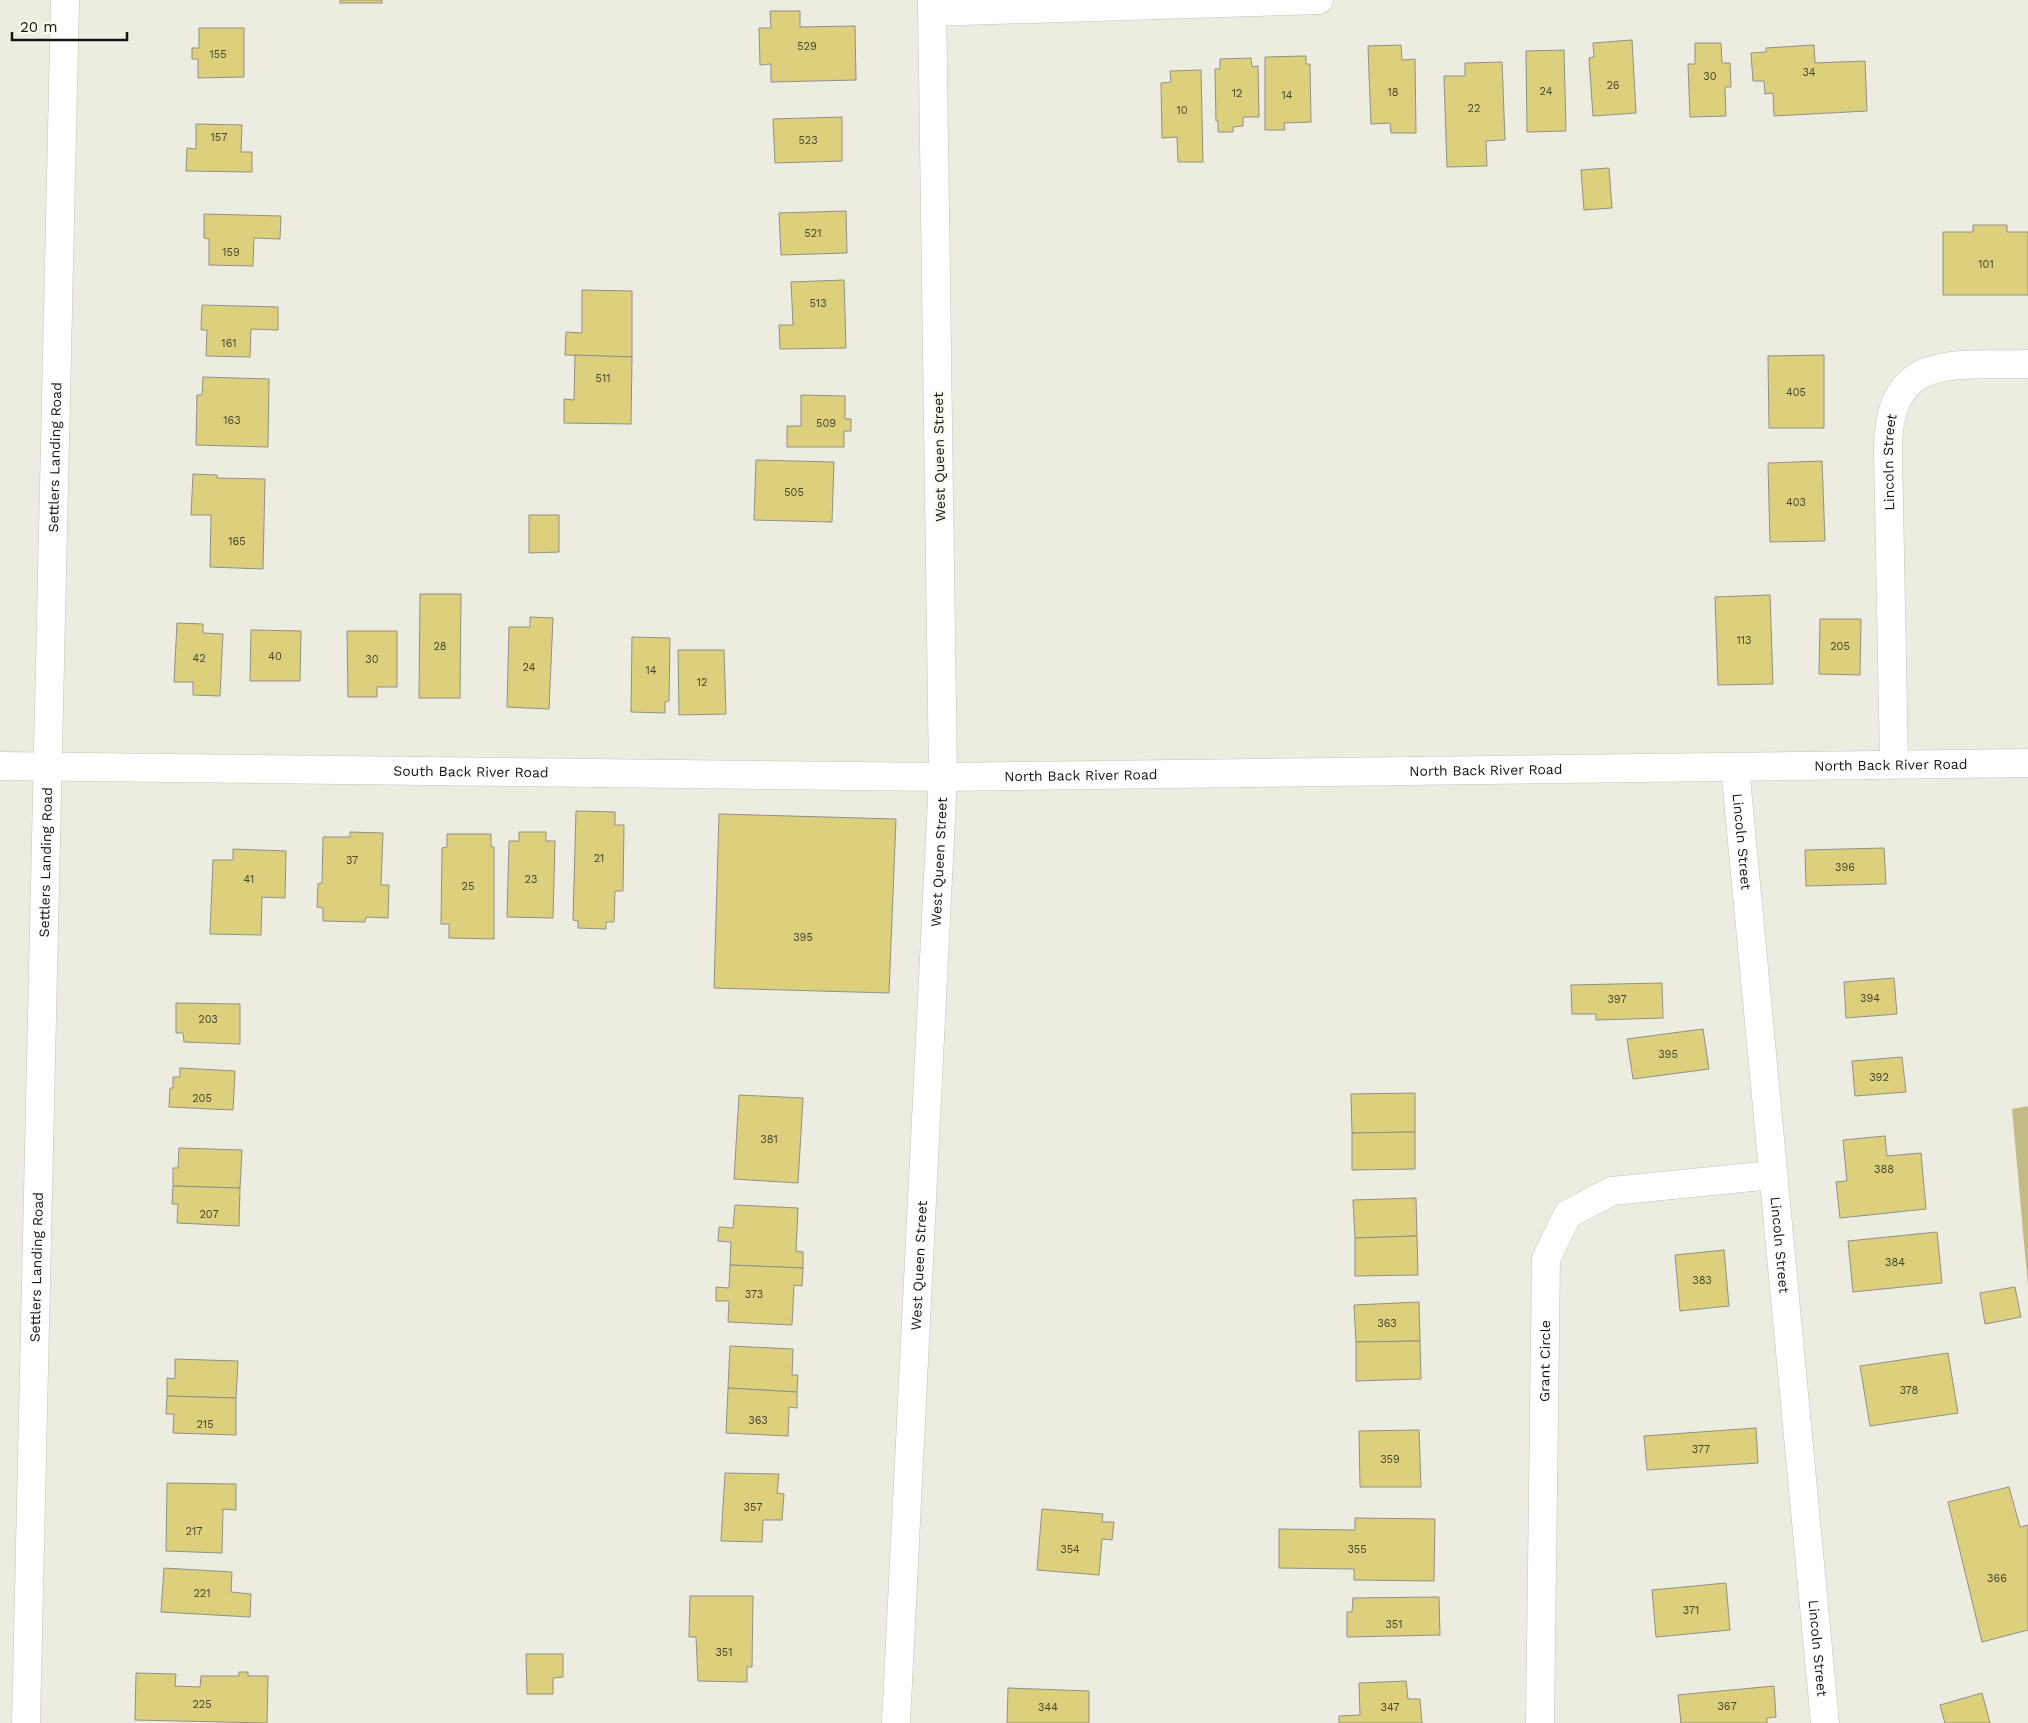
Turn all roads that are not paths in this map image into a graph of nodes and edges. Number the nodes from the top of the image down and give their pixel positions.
1 (65, 0) edge
2 (1318, 0) edge
3 (932, 6) edge
4 (2028, 364) edge
5 (2028, 762) edge
6 (1894, 763) junction
7 (0, 766) edge
8 (1735, 766) junction
9 (48, 767) junction
10 (943, 777) junction
11 (1772, 1175) junction
12 (26, 1723) edge
13 (896, 1723) edge
14 (1540, 1723) edge
15 (1825, 1723) edge

1 - 9 street, Settlers Landing Road
2 - 3 street
3 - 10 street, West Queen Street
4 - 6 street, Lincoln Street
5 - 6 street, North Back River Road
6 - 8 street, North Back River Road
7 - 9 street, South Back River Road
8 - 10 street, North Back River Road
8 - 11 street, Lincoln Street
9 - 10 street, South Back River Road
9 - 12 street, Settlers Landing Road
10 - 13 street, West Queen Street
11 - 14 street, Grant Circle
11 - 15 street, Lincoln Street

